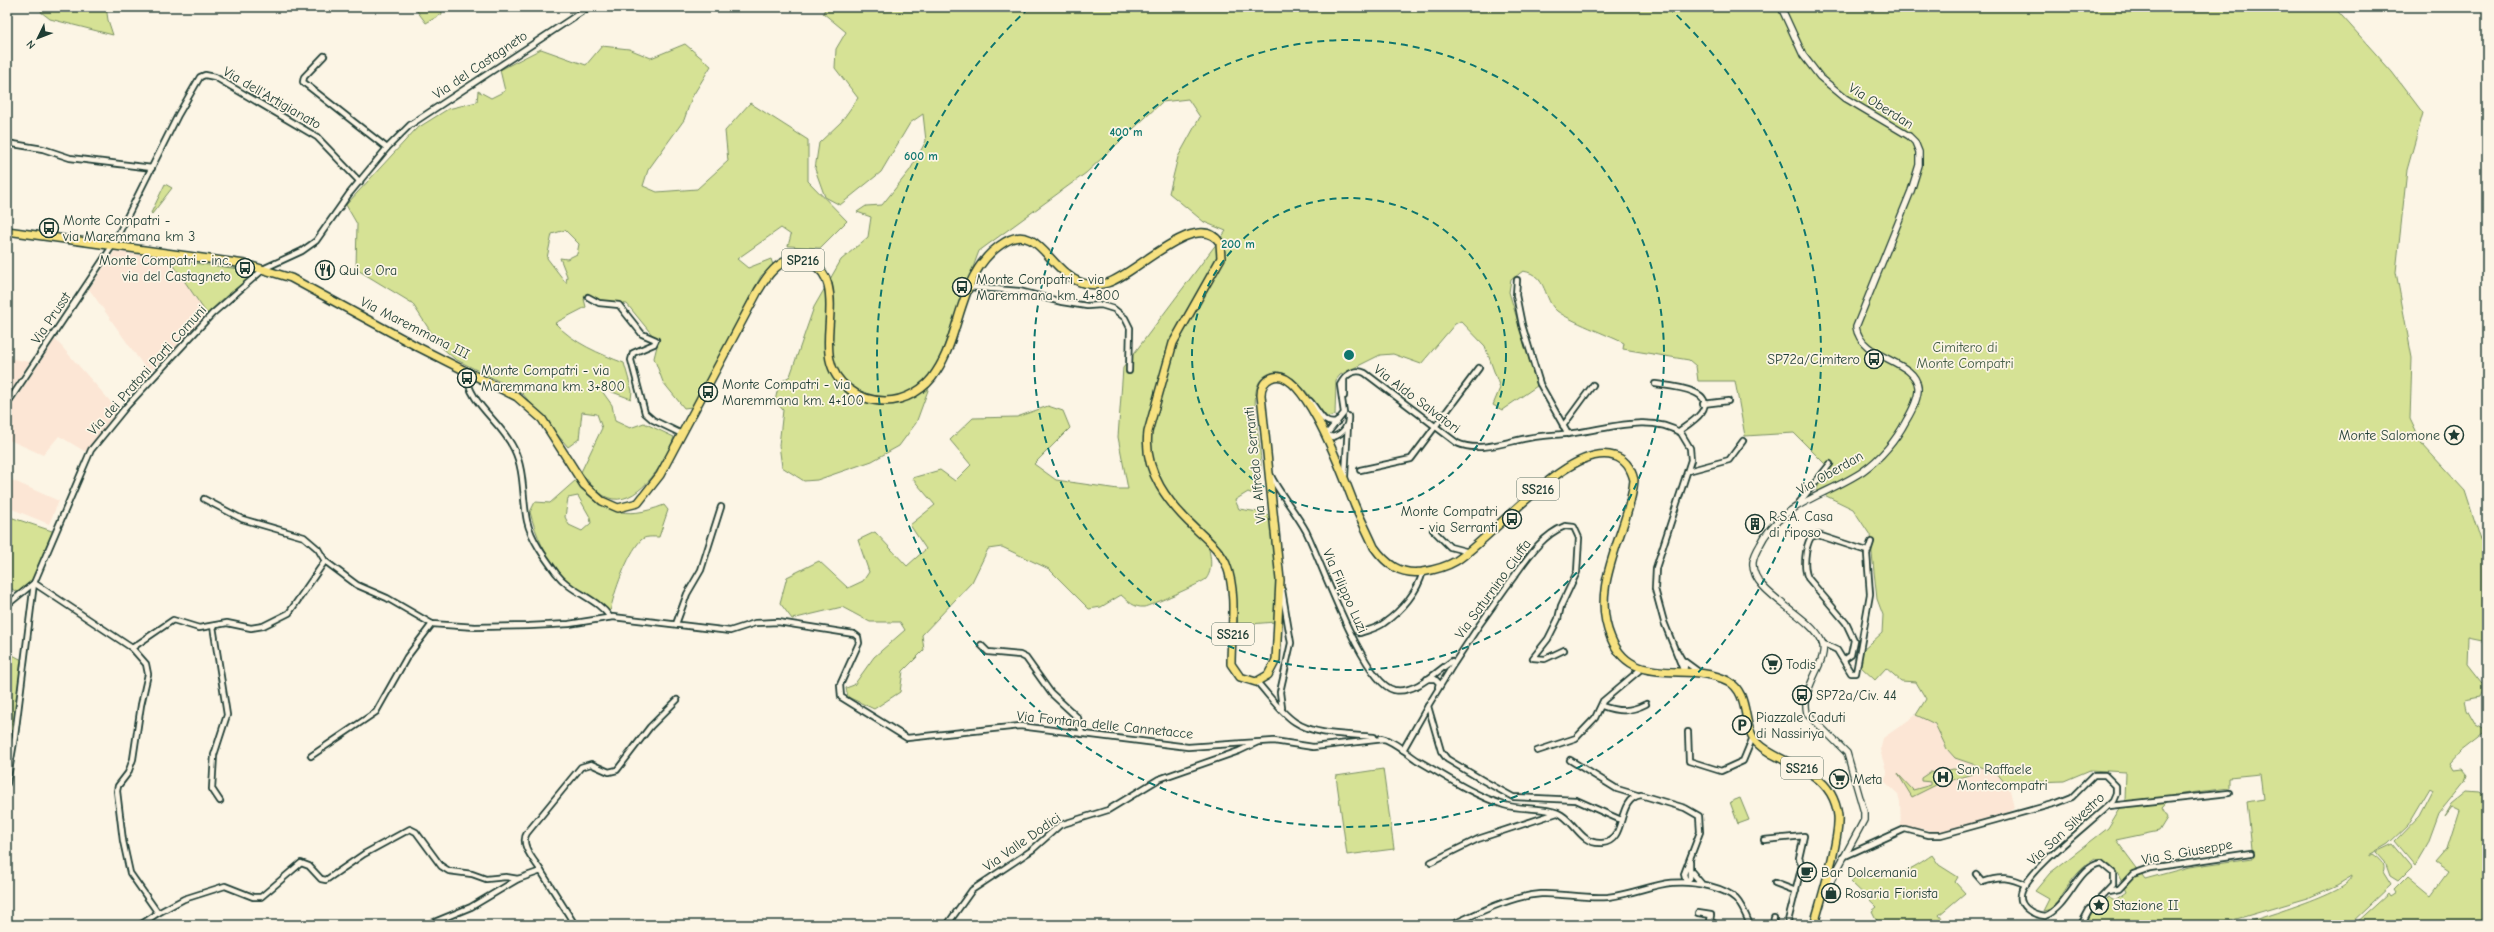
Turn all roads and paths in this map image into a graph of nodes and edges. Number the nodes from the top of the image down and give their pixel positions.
1 (589, 7) edge
2 (1781, 7) edge
3 (324, 56) dead end
4 (7, 143) edge
5 (387, 148) junction
6 (152, 168) junction
7 (360, 182) junction
8 (7, 230) edge
9 (113, 245) junction
10 (265, 268) junction
11 (1516, 280) dead end
12 (969, 287) junction
13 (588, 297) dead end
14 (1479, 368) dead end
15 (464, 369) junction
16 (1129, 372) dead end
17 (1348, 374) junction
18 (1655, 384) dead end
19 (1593, 385) dead end
20 (1297, 390) junction
21 (1728, 401) dead end
22 (7, 404) edge
23 (1703, 404) junction
24 (1348, 416) junction
25 (1339, 421) junction
26 (1563, 426) junction
27 (1434, 427) junction
28 (1679, 431) junction
29 (682, 434) junction
30 (1568, 434) junction
31 (1326, 436) junction
32 (1743, 441) dead end
33 (1830, 464) dead end
34 (1268, 465) junction
35 (1360, 470) dead end
36 (1688, 471) junction
37 (1346, 483) junction
38 (204, 499) dead end
39 (1797, 506) junction
40 (721, 507) dead end
41 (1433, 530) dead end
42 (1870, 542) dead end
43 (1868, 551) junction
44 (1469, 552) junction
45 (325, 561) junction
46 (1228, 570) joint
47 (1423, 572) junction
48 (1280, 580) junction
49 (34, 582) junction
50 (7, 605) edge
51 (610, 617) junction
52 (432, 624) junction
53 (676, 624) junction
54 (213, 626) junction
55 (1360, 633) dead end
56 (1822, 643) junction
57 (981, 645) dead end
58 (132, 648) junction
59 (1564, 650) dead end
60 (1678, 657) junction
61 (1454, 660) junction
62 (1844, 660) junction
63 (1641, 669) junction
64 (1668, 672) junction
65 (1684, 672) junction
66 (1702, 674) junction
67 (1426, 680) junction
68 (1257, 682) junction
69 (1438, 688) junction
70 (677, 700) dead end
71 (1646, 704) dead end
72 (1428, 706) junction
73 (1602, 706) junction
74 (1283, 711) junction
75 (1688, 732) dead end
76 (1082, 734) junction
77 (1753, 738) junction
78 (1384, 739) junction
79 (1257, 742) junction
80 (1403, 750) junction
81 (1537, 751) dead end
82 (311, 756) dead end
83 (1570, 760) dead end
84 (7, 783) edge
85 (2229, 793) dead end
86 (1641, 795) junction
87 (220, 801) dead end
88 (2109, 806) junction
89 (1558, 813) junction
90 (1621, 820) junction
91 (1764, 840) dead end
92 (2251, 853) dead end
93 (1843, 858) junction
94 (1431, 862) dead end
95 (1688, 869) junction
96 (541, 871) junction
97 (1976, 874) dead end
98 (518, 879) junction
99 (1673, 881) junction
100 (1686, 882) junction
101 (1776, 883) dead end
102 (1703, 884) junction
103 (2026, 885) junction
104 (1796, 891) junction
105 (2109, 891) junction
106 (1820, 901) junction
107 (158, 913) junction
108 (1698, 913) dead end
109 (1774, 918) dead end
110 (140, 925) edge
111 (427, 925) edge
112 (575, 925) edge
113 (947, 925) edge
114 (1451, 925) edge
115 (1717, 925) edge
116 (1750, 925) edge
117 (1773, 925) edge
118 (1787, 925) edge
119 (1814, 925) edge
120 (2081, 925) edge

1 - 5 street, Via del Castagneto
2 - 39 street, Via Oberdan
3 - 5 street
4 - 6 street
5 - 7 street, Via del Castagneto
6 - 7 street, Via dell'Artigianato
6 - 9 street, Via dell'Artigianato
7 - 10 street, Via del Castagneto
8 - 9 main road, Via Maremmana III / SP216
9 - 10 main road, Via Maremmana III / SP216
9 - 22 street, Via Prusst
10 - 15 main road, Via Maremmana III / SP216
10 - 49 street, Via dei Pratoni Parti Comuni
11 - 26 street
12 - 16 street
12 - 29 main road, Via Maremmana III / SP216
12 - 46 main road, Via Maremmana III / SP216
13 - 29 street
14 - 27 street
15 - 29 main road, Via Maremmana III / SP216
15 - 51 street
17 - 24 street
17 - 25 street
17 - 27 street, Via Aldo Salvatori
18 - 23 street
19 - 26 street
20 - 25 street
20 - 31 main road, Via Alfredo Serranti / SS216
20 - 34 main road, Via Alfredo Serranti / SS216
21 - 23 street
23 - 28 street
24 - 31 street
24 - 37 street
25 - 31 street
26 - 30 street
27 - 30 street, Via Aldo Salvatori
27 - 35 street
28 - 30 street, Via Aldo Salvatori
28 - 36 street
31 - 37 main road, Via Alfredo Serranti / SS216
32 - 36 street
33 - 39 street
34 - 48 main road, Via Alfredo Serranti / SS216
34 - 67 street, Via Filippo Luzi
36 - 60 street
37 - 47 main road, Via Alfredo Serranti / SS216
38 - 45 street
39 - 56 street, Via Oberdan
40 - 53 street
41 - 44 street
42 - 43 street
43 - 62 street
43 - 62 street
44 - 47 main road, Via Alfredo Serranti / SS216
44 - 63 main road, Via Alfredo Serranti / SS216
45 - 52 street
45 - 54 street
46 - 68 main road, SS216
47 - 55 street
48 - 68 main road, Via Alfredo Serranti / SS216
48 - 74 street
49 - 50 street
49 - 58 street
49 - 84 street, Via dei Pratoni Parti Comuni
51 - 52 street, Via Fontana delle Cannetacce
51 - 53 street, Via Fontana delle Cannetacce
52 - 82 street
53 - 76 street, Via Fontana delle Cannetacce
54 - 58 street
54 - 87 street
56 - 62 street
56 - 93 street
57 - 76 street
58 - 107 street
59 - 61 street, Via Saturnino Ciuffa
60 - 64 street
60 - 65 street
60 - 66 street
61 - 67 street, Via Filippo Luzi
61 - 69 street, Via Saturnino Ciuffa
63 - 64 main road, Via Alfredo Serranti / SS216
63 - 73 street
64 - 65 main road, Via Alfredo Serranti / SS216
65 - 66 main road, Via Alfredo Serranti / SS216
66 - 77 main road, Via Alfredo Serranti / SS216
67 - 69 street
68 - 74 street
69 - 72 street, Via Saturnino Ciuffa
70 - 96 street
71 - 73 street
72 - 80 street, Via Saturnino Ciuffa
72 - 90 street
73 - 81 street
74 - 78 street
75 - 77 street
76 - 79 street, Via Fontana delle Cannetacce
77 - 106 main road, Via Alfredo Serranti / SS216
78 - 79 street, Via Fontana delle Cannetacce
78 - 80 street
79 - 113 street, Via Valle Dodici
80 - 89 street
83 - 86 street
85 - 88 street
86 - 90 street
86 - 95 street
88 - 93 street, Via San Silvestro
88 - 103 street, Via San Silvestro
89 - 90 street
89 - 94 street
91 - 104 street
92 - 105 street, Via S. Giuseppe
93 - 106 street
95 - 99 street
95 - 100 street
95 - 102 street
96 - 98 street
96 - 112 street
97 - 103 street
98 - 107 street
98 - 111 street
99 - 100 street
99 - 114 street
100 - 102 street
101 - 104 street
102 - 116 street
103 - 105 street, Via San Silvestro
104 - 118 street
105 - 120 street
106 - 119 main road, Via Alfredo Serranti / SS216
107 - 110 street
108 - 115 street
109 - 117 street

